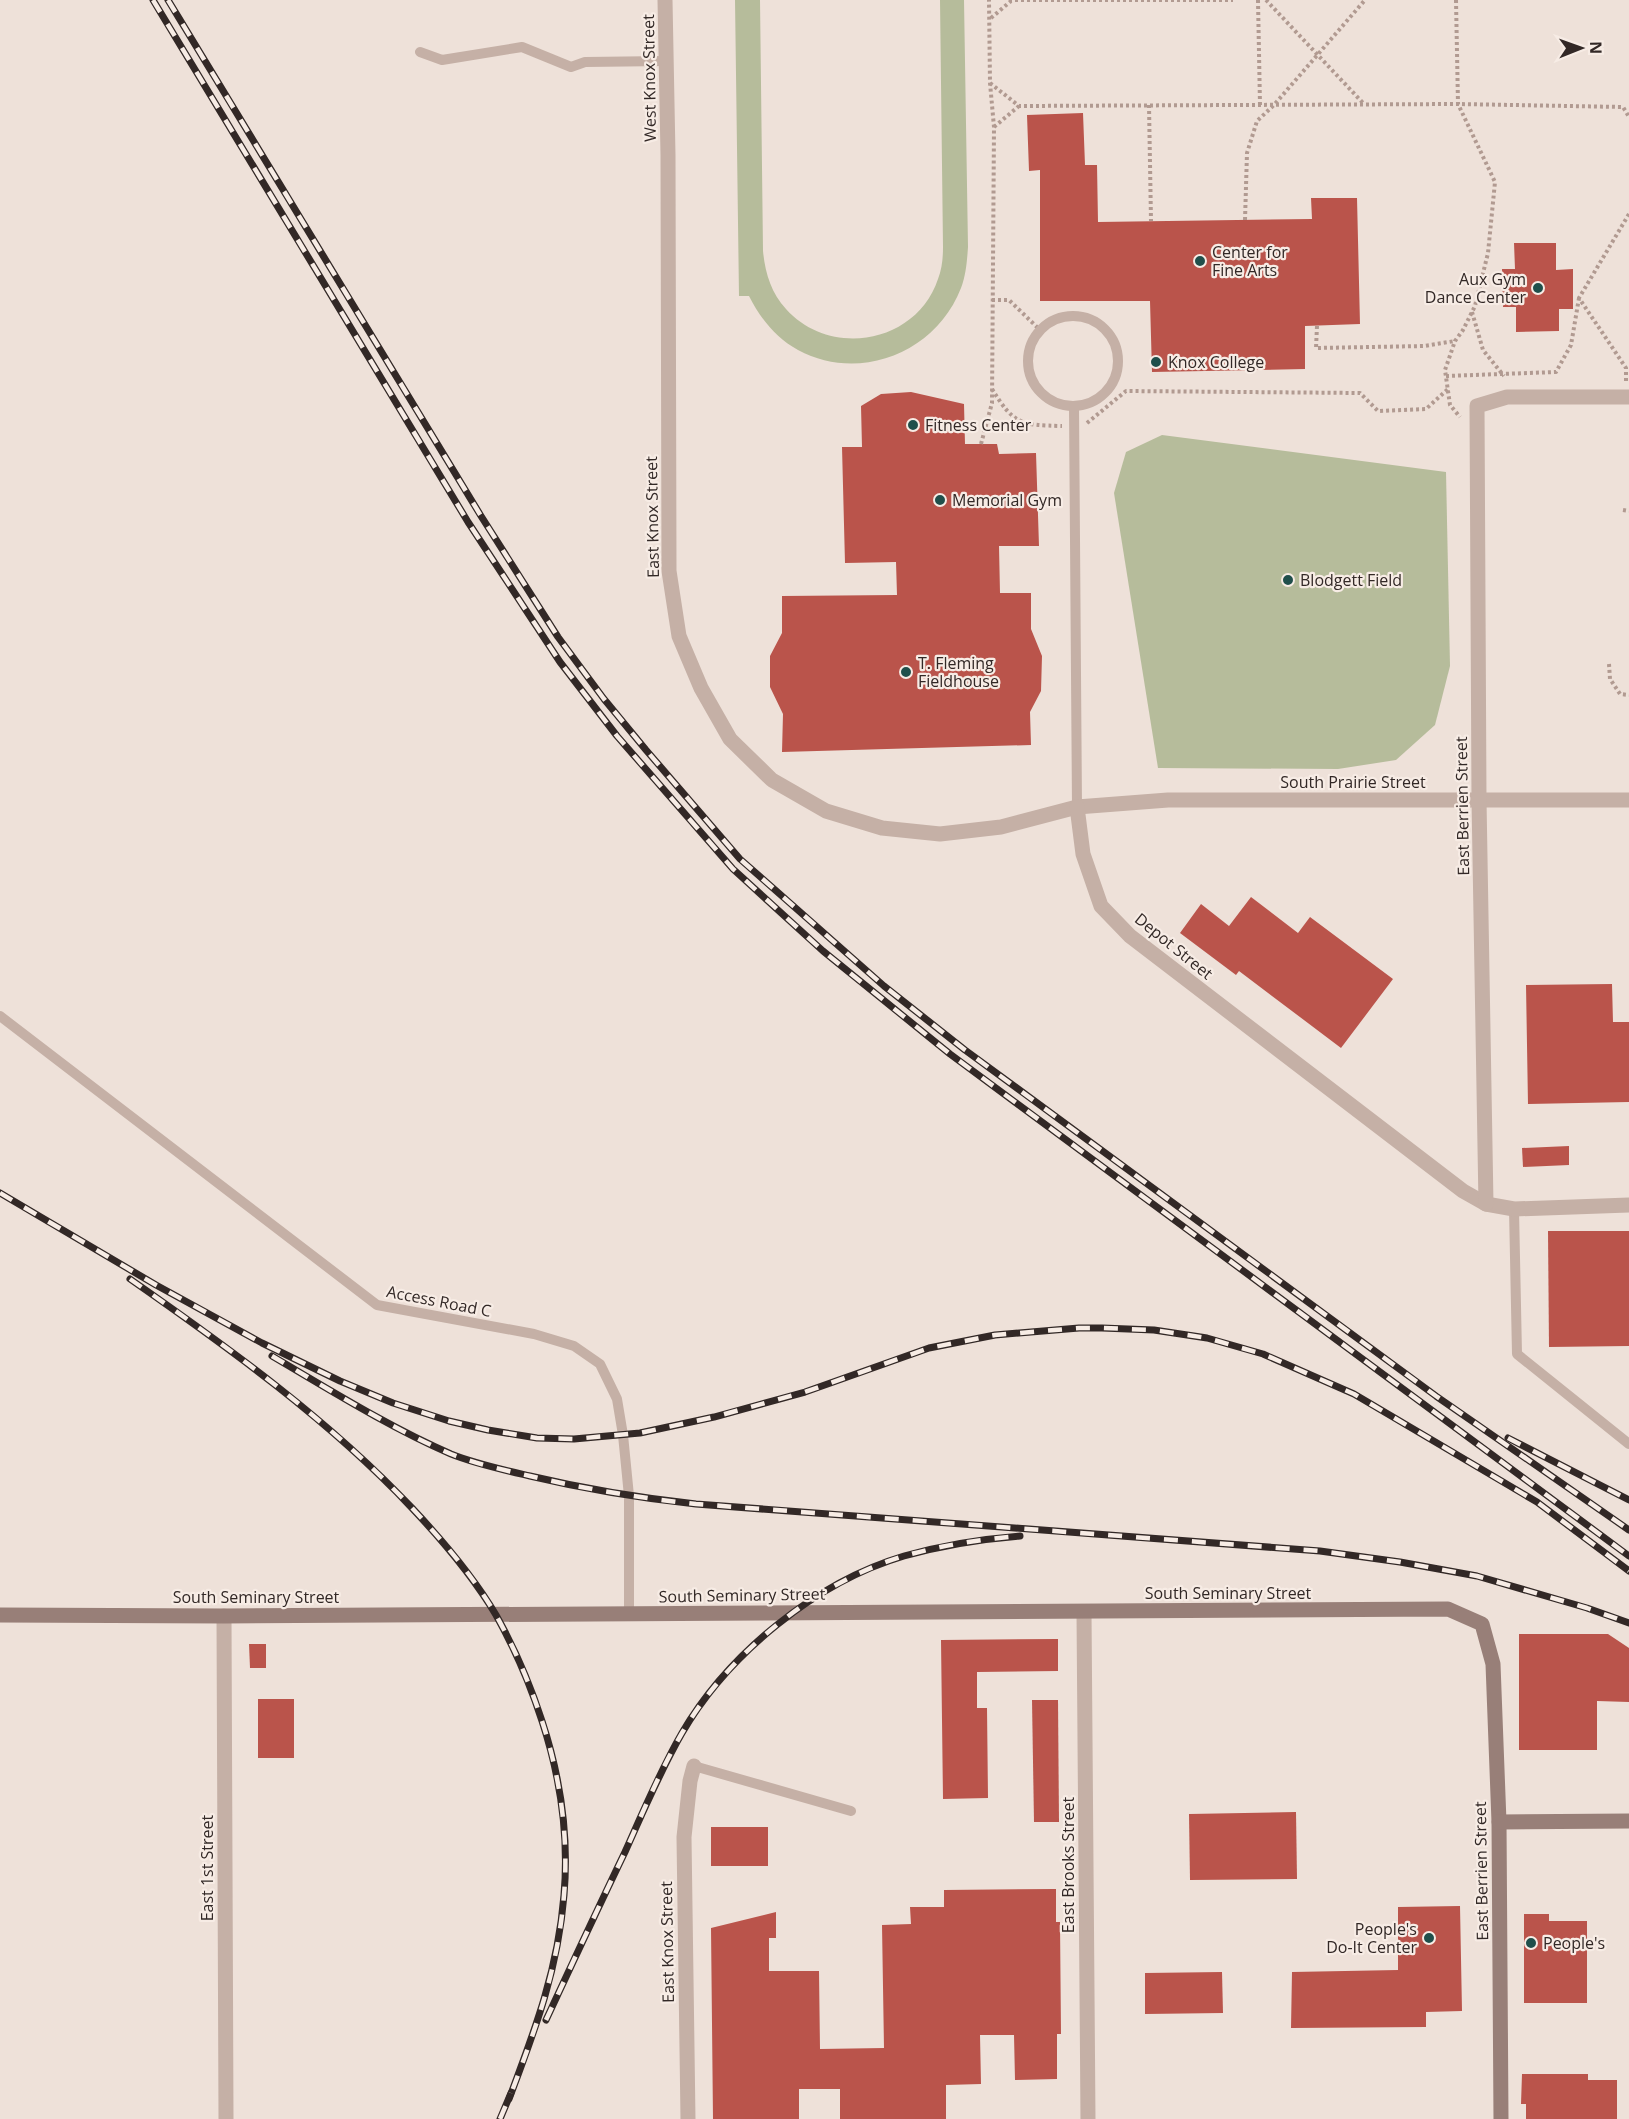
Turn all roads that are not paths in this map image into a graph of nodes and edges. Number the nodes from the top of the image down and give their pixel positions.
1 (665, 0) edge
2 (420, 52) dead end
3 (666, 61) junction
4 (668, 155) joint
5 (1628, 397) edge
6 (1074, 406) junction
7 (1479, 800) junction
8 (1629, 800) edge
9 (1077, 807) junction
10 (0, 1016) edge
11 (1486, 1204) junction
12 (1629, 1205) edge
13 (1514, 1209) junction
14 (1629, 1444) edge
15 (1084, 1612) junction
16 (629, 1614) junction
17 (0, 1615) edge
18 (224, 1616) junction
19 (1482, 1624) joint
20 (694, 1766) joint
21 (851, 1811) dead end
22 (1629, 1821) edge
23 (1499, 1822) junction
24 (226, 2119) edge
25 (688, 2119) edge
26 (1088, 2119) edge
27 (1501, 2119) edge

1 - 3 street, West Knox Street
2 - 3 lane
3 - 4 street, West Knox Street
4 - 9 street, East Knox Street
5 - 7 street, East Berrien Street
6 - 6 lane
6 - 9 lane, Depot Street
7 - 8 street, South Prairie Street
7 - 9 street, South Prairie Street
7 - 11 street, East Berrien Street
9 - 11 street, Depot Street
10 - 16 lane, Access Road C
11 - 13 street, Depot Street
12 - 13 street, Depot Street
13 - 14 lane
15 - 16 street, South Seminary Street
15 - 19 street, South Seminary Street
15 - 26 street, East Brooks Street
16 - 18 street, South Seminary Street
17 - 18 street, South Seminary Street
18 - 24 street, East 1st Street
19 - 23 street, East Berrien Street
20 - 21 lane
20 - 25 street, East Knox Street
22 - 23 street
23 - 27 street, East Berrien Street

